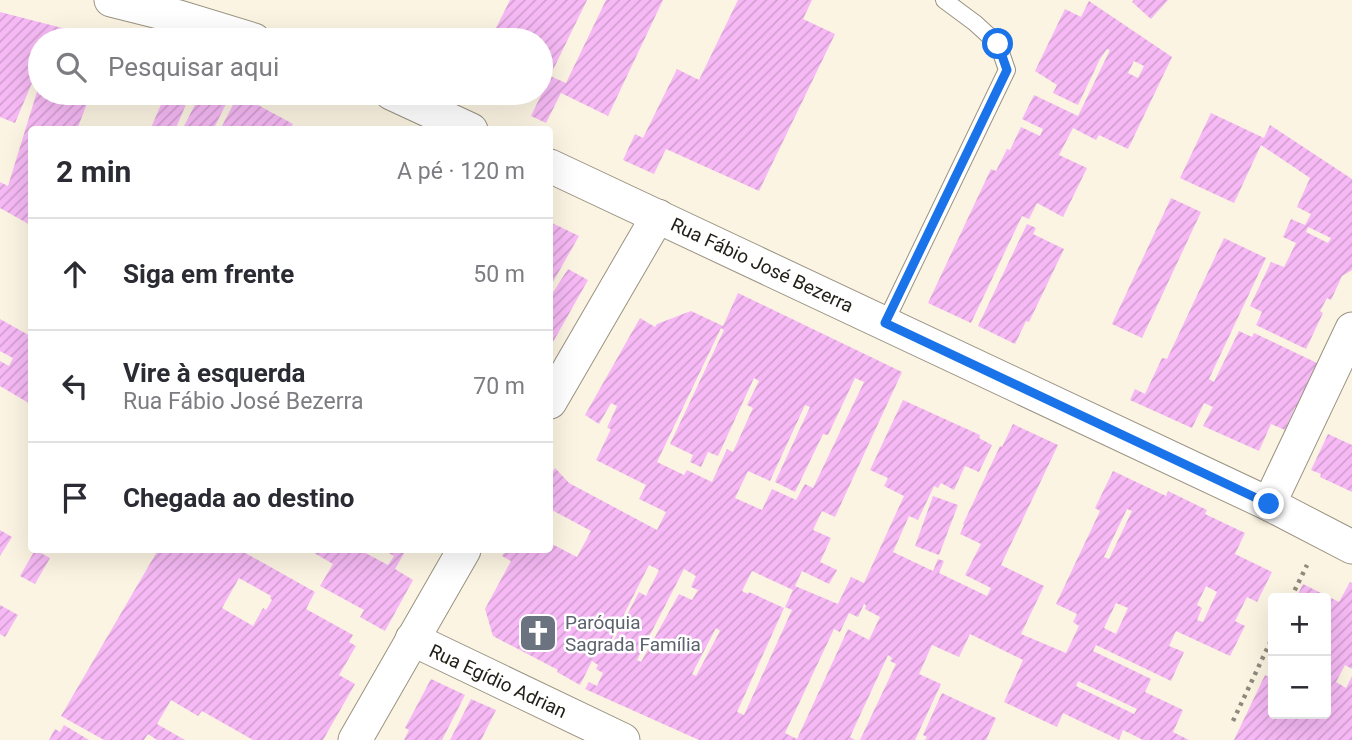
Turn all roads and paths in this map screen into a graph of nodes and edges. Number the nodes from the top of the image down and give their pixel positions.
1 (111, 0) edge
2 (944, 0) edge
3 (215, 28) edge
4 (417, 105) edge
5 (462, 126) edge
6 (553, 167) edge
7 (658, 216) junction
8 (885, 323) junction
9 (1352, 329) edge
10 (553, 397) edge
11 (1269, 504) junction
12 (1352, 547) edge
13 (462, 553) edge
14 (412, 639) junction
15 (1268, 647) edge
16 (1233, 721) dead end
17 (355, 740) edge
18 (623, 740) edge

1 - 3 street
2 - 8 lane
4 - 5 street
6 - 7 street, Rua Fábio José Bezerra
7 - 8 street, Rua Fábio José Bezerra
7 - 10 street
8 - 11 street, Rua Fábio José Bezerra
9 - 11 street
11 - 12 street, Rua Fábio José Bezerra
13 - 14 street
14 - 17 street
14 - 18 street, Rua Egídio Adrian
15 - 16 path

